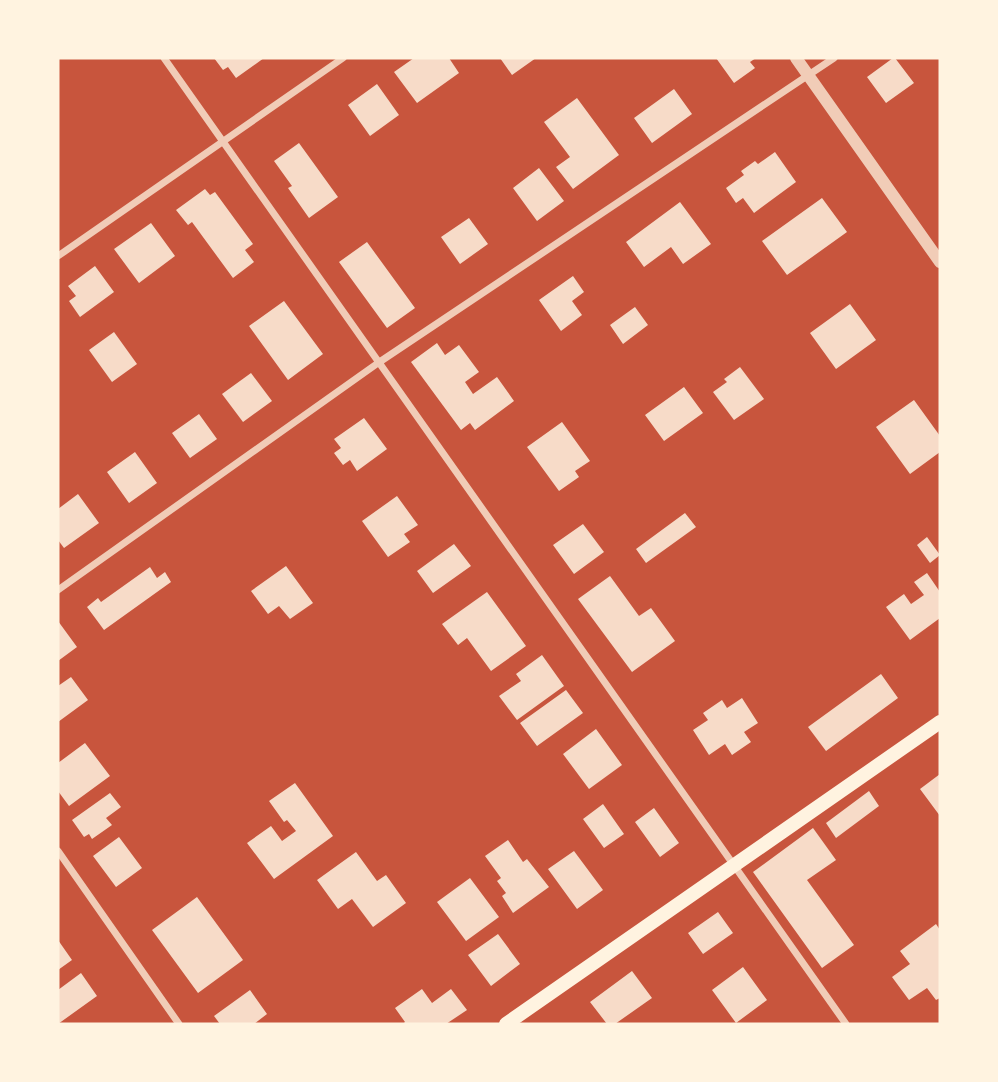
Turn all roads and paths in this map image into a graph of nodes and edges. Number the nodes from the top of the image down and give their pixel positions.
1 (164, 58) edge
2 (343, 58) edge
3 (796, 58) edge
4 (834, 58) edge
5 (808, 76) junction
6 (222, 142) junction
7 (58, 256) edge
8 (940, 262) edge
9 (378, 363) junction
10 (58, 590) edge
11 (940, 722) edge
12 (58, 851) edge
13 (732, 866) junction
14 (179, 1024) edge
15 (506, 1024) edge
16 (846, 1024) edge

1 - 6 street
2 - 6 street
3 - 5 street
4 - 5 street
5 - 8 street
5 - 9 street
6 - 7 street
6 - 9 street
9 - 10 street
9 - 13 street
11 - 13 main road
12 - 14 street
13 - 15 main road
13 - 16 street

